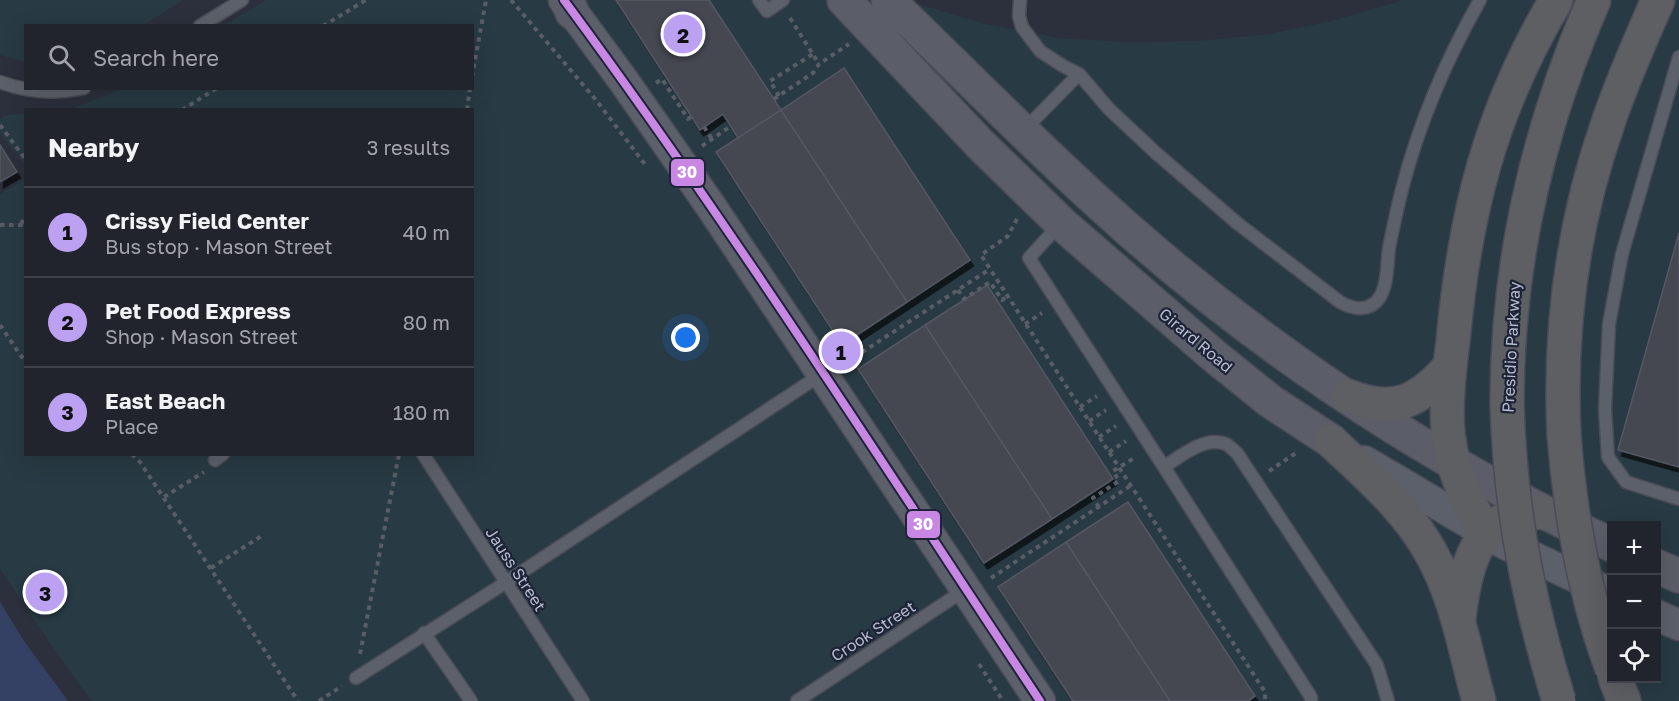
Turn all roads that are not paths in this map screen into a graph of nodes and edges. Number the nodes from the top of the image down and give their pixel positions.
1 (242, 0) edge
2 (759, 0) edge
3 (844, 0) edge
4 (888, 0) edge
5 (1020, 0) edge
6 (1480, 0) edge
7 (1556, 0) edge
8 (1594, 0) edge
9 (1658, 0) edge
10 (781, 1) edge
11 (568, 4) edge
12 (203, 24) edge
13 (1679, 57) edge
14 (1079, 74) junction
15 (0, 82) edge
16 (24, 89) edge
17 (29, 90) edge
18 (76, 90) edge
19 (1023, 131) junction
20 (1061, 223) junction
21 (1450, 366) junction
22 (822, 374) junction
23 (1348, 396) junction
24 (1331, 441) junction
25 (424, 456) edge
26 (1453, 462) junction
27 (1164, 468) junction
28 (1679, 499) edge
29 (1546, 513) junction
30 (1486, 534) junction
31 (1607, 543) edge
32 (1661, 568) edge
33 (1679, 576) edge
34 (505, 583) junction
35 (967, 589) junction
36 (1607, 592) edge
37 (1661, 617) edge
38 (1458, 619) junction
39 (1679, 625) edge
40 (424, 633) junction
41 (1607, 657) edge
42 (356, 678) road end
43 (1617, 683) edge
44 (471, 701) edge
45 (583, 701) edge
46 (797, 701) edge
47 (1040, 701) edge
48 (1311, 701) edge
49 (1388, 701) edge
50 (1479, 701) edge
51 (1559, 701) edge
52 (1624, 701) edge

1 - 12 lane
2 - 10 lane
3 - 20 main road, Girard Road
4 - 19 main road
5 - 14 lane
6 - 14 lane
7 - 21 highway
8 - 51 highway, Presidio Parkway, bridge
9 - 41 highway, bridge
11 - 22 street
13 - 28 lane
14 - 19 lane
15 - 16 lane
17 - 18 lane
19 - 23 main road
20 - 24 main road, Girard Road
20 - 27 lane
21 - 23 highway
21 - 26 highway
22 - 34 lane
22 - 35 street
23 - 26 main road
24 - 30 street, Girard Road
24 - 38 highway
25 - 34 lane, Jauss Street
26 - 29 main road
26 - 30 highway
27 - 48 lane
27 - 49 lane
29 - 30 highway
29 - 31 main road
30 - 36 street, Girard Road
30 - 38 highway
32 - 33 main road
34 - 40 lane
34 - 45 lane, Jauss Street
35 - 46 lane, Crook Street
35 - 47 street
37 - 39 street
38 - 50 highway
40 - 42 lane
40 - 44 lane
43 - 52 highway

